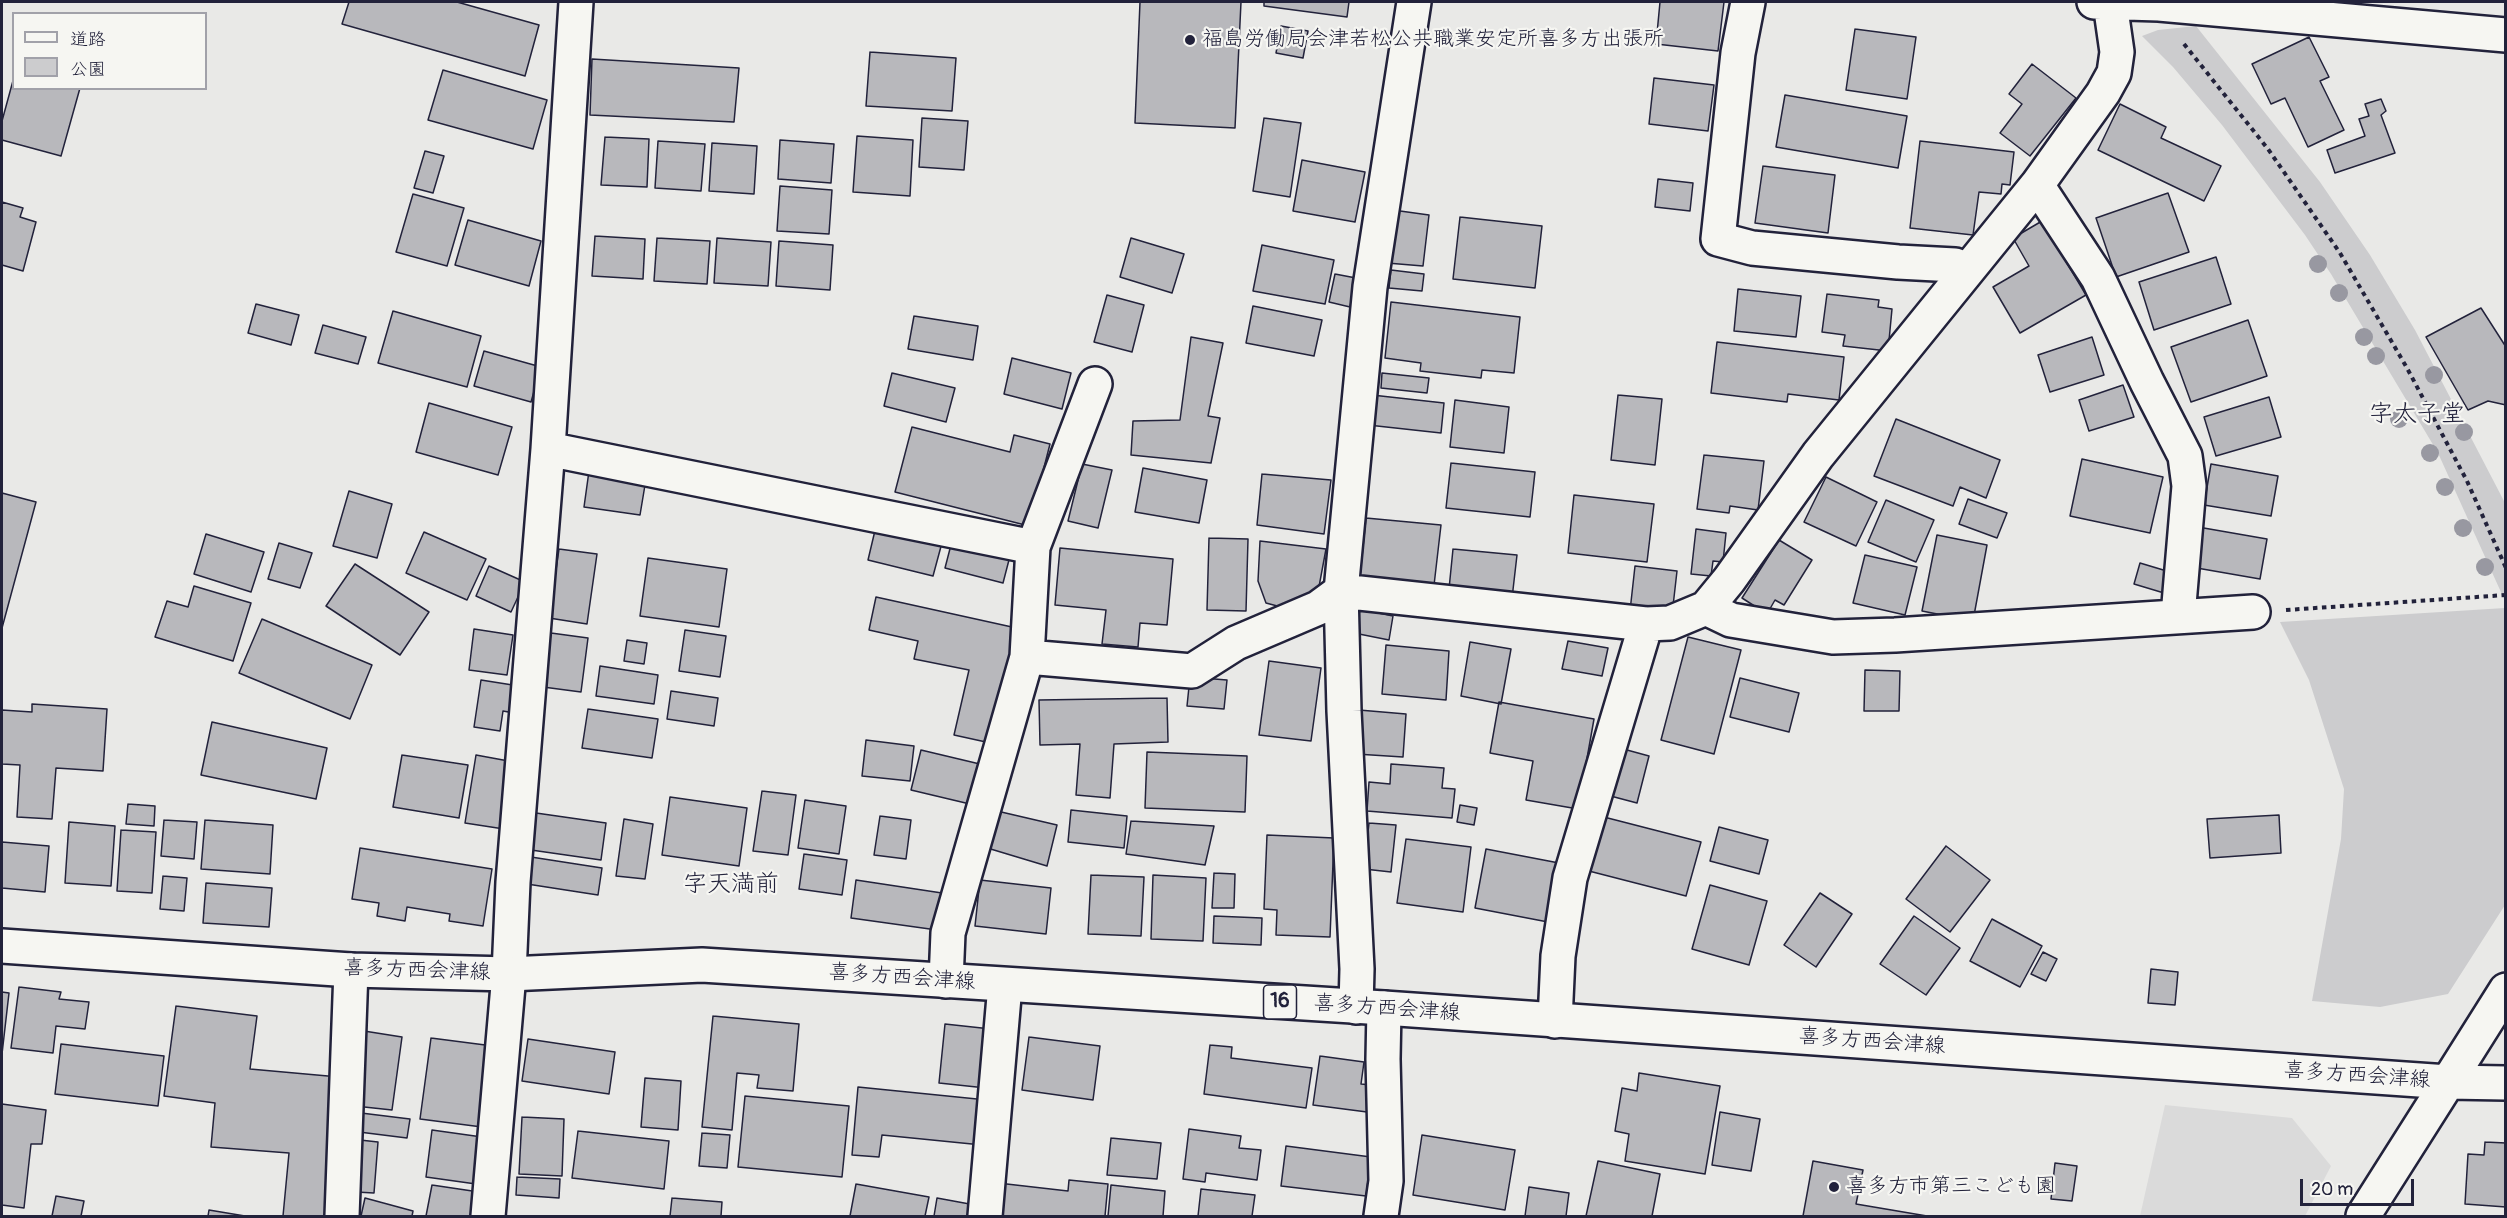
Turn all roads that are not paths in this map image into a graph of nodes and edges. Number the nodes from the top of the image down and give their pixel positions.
1 (576, 2) edge
2 (1414, 2) edge
3 (1749, 2) edge
4 (2102, 2) edge
5 (2505, 35) edge
6 (2037, 184) junction
7 (1963, 274) junction
8 (1095, 384) dead end
9 (548, 449) junction
10 (1033, 547) junction
11 (1341, 591) junction
12 (1706, 608) junction
13 (2253, 612) road end
14 (2178, 616) junction
15 (1646, 624) junction
16 (1027, 657) junction
17 (2, 946) edge
18 (351, 970) junction
19 (509, 974) junction
20 (946, 981) junction
21 (1005, 985) junction
22 (2505, 990) edge
23 (1370, 1007) junction
24 (1555, 1021) junction
25 (2448, 1082) junction
26 (2505, 1083) edge
27 (342, 1216) edge
28 (488, 1216) edge
29 (985, 1216) edge
30 (1381, 1216) edge
31 (2363, 1216) edge

1 - 9 street
2 - 11 street
3 - 7 street
4 - 5 street
4 - 6 street
6 - 7 street
6 - 14 street
7 - 12 street
8 - 10 street
9 - 10 street
9 - 19 street
10 - 16 street
11 - 15 street
11 - 16 street
11 - 23 street
12 - 14 street
12 - 15 street
13 - 14 street
15 - 24 street
16 - 20 street
17 - 18 street, 喜多方西会津線 / 16
18 - 19 street, 喜多方西会津線 / 16
18 - 27 street
19 - 20 street, 喜多方西会津線 / 16
19 - 28 street
20 - 21 street, 喜多方西会津線 / 16
21 - 23 street, 喜多方西会津線 / 16
21 - 29 street
22 - 25 street, 喜多方西会津線
23 - 24 street, 喜多方西会津線 / 16
23 - 30 street
24 - 25 street, 喜多方西会津線 / 16
25 - 26 street
25 - 31 street

